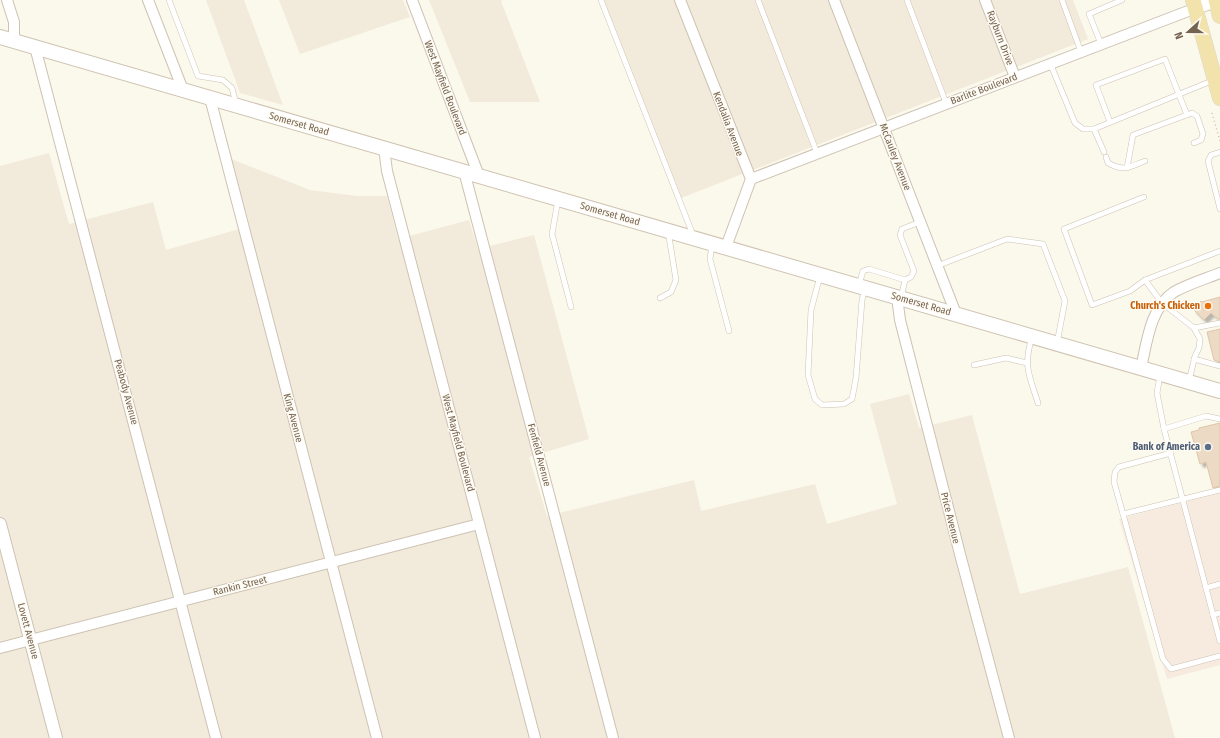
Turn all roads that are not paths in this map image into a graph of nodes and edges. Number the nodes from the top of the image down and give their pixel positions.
1 (7, 0) edge
2 (148, 0) edge
3 (170, 0) edge
4 (412, 0) edge
5 (601, 0) edge
6 (680, 0) edge
7 (758, 0) edge
8 (834, 0) edge
9 (907, 0) edge
10 (986, 0) edge
11 (1062, 0) edge
12 (1122, 0) edge
13 (1217, 0) edge
14 (1195, 4) edge
15 (1220, 16) edge
16 (7, 39) edge
17 (1101, 44) junction
18 (35, 47) junction
19 (1081, 52) junction
20 (1050, 64) junction
21 (1015, 77) junction
22 (1215, 80) junction
23 (183, 90) junction
24 (1178, 94) junction
25 (210, 98) junction
26 (1220, 98) edge
27 (946, 103) junction
28 (237, 106) junction
29 (1187, 115) junction
30 (1110, 122) junction
31 (883, 127) junction
32 (1094, 129) junction
33 (1194, 142) dead end
34 (384, 148) junction
35 (817, 152) junction
36 (1220, 152) edge
37 (1145, 161) dead end
38 (1127, 168) junction
39 (464, 172) junction
40 (479, 176) junction
41 (751, 179) junction
42 (1144, 197) dead end
43 (558, 199) junction
44 (1220, 209) edge
45 (920, 222) junction
46 (668, 230) junction
47 (694, 238) junction
48 (712, 243) junction
49 (726, 247) junction
50 (1220, 251) edge
51 (937, 266) junction
52 (1220, 273) edge
53 (820, 275) junction
54 (905, 280) junction
55 (1145, 280) junction
56 (862, 287) junction
57 (660, 298) dead end
58 (899, 298) junction
59 (1162, 303) junction
60 (571, 307) dead end
61 (956, 314) junction
62 (1220, 323) edge
63 (1194, 328) junction
64 (729, 331) dead end
65 (1032, 336) junction
66 (1057, 344) junction
67 (1194, 359) junction
68 (1027, 363) junction
69 (974, 365) dead end
70 (1220, 366) edge
71 (1141, 368) junction
72 (1160, 373) junction
73 (1189, 381) junction
74 (1220, 391) edge
75 (1038, 403) dead end
76 (1220, 419) edge
77 (1164, 429) junction
78 (1171, 453) junction
79 (1220, 490) edge
80 (1183, 500) junction
81 (1123, 514) junction
82 (0, 524) edge
83 (479, 524) junction
84 (331, 563) junction
85 (1220, 584) edge
86 (1206, 588) junction
87 (181, 601) junction
88 (1220, 613) edge
89 (1213, 615) junction
90 (30, 641) junction
91 (1220, 641) edge
92 (0, 648) edge
93 (1220, 656) edge
94 (56, 738) edge
95 (216, 738) edge
96 (377, 738) edge
97 (535, 738) edge
98 (614, 738) edge
99 (1009, 738) edge

1 - 16 street
2 - 23 street
3 - 28 lane
4 - 40 street, West Mayfield Boulevard
5 - 47 lane
6 - 41 street, Kendalia Avenue
7 - 35 lane
8 - 31 street, McCauley Avenue
9 - 27 lane
10 - 21 street, Rayburn Drive
11 - 19 lane
12 - 17 lane
13 - 14 street, Barlite Boulevard
13 - 15 main road
14 - 17 street, Barlite Boulevard
14 - 22 main road
16 - 18 main road, Somerset Road
17 - 19 street, Barlite Boulevard
18 - 23 main road, Somerset Road
18 - 87 street, Peabody Avenue
19 - 20 street, Barlite Boulevard
20 - 21 street, Barlite Boulevard
20 - 32 lane
21 - 27 street, Barlite Boulevard
22 - 24 lane
22 - 26 main road
23 - 25 main road, Somerset Road
24 - 29 lane
24 - 30 lane
24 - 30 lane
25 - 28 main road, Somerset Road
25 - 84 street, King Avenue
27 - 31 street, Barlite Boulevard
28 - 34 main road, Somerset Road
29 - 33 lane
29 - 38 lane
30 - 32 lane
31 - 35 street, Barlite Boulevard
31 - 45 street, McCauley Avenue
32 - 38 lane
34 - 39 main road, Somerset Road
34 - 83 street, West Mayfield Boulevard
35 - 41 street, Barlite Boulevard
36 - 44 lane
37 - 38 lane
39 - 40 main road, Somerset Road
39 - 98 street, Fenfield Avenue
40 - 43 main road, Somerset Road
41 - 49 street
42 - 55 lane
43 - 46 main road, Somerset Road
43 - 60 lane
45 - 51 street, McCauley Avenue
45 - 54 lane
46 - 47 main road, Somerset Road
46 - 57 lane
47 - 48 main road, Somerset Road
48 - 49 main road, Somerset Road
48 - 64 lane
49 - 53 main road, Somerset Road
50 - 55 lane
51 - 61 street, McCauley Avenue
51 - 66 lane
52 - 59 street
53 - 56 main road, Somerset Road
53 - 56 lane
54 - 56 lane
54 - 58 lane
55 - 59 lane
56 - 58 main road, Somerset Road
58 - 61 main road, Somerset Road
58 - 99 street, Price Avenue
59 - 63 lane
59 - 71 street
61 - 65 main road, Somerset Road
62 - 63 lane
63 - 67 lane
65 - 66 main road, Somerset Road
65 - 68 lane
66 - 71 main road, Somerset Road
67 - 70 lane
67 - 73 lane
68 - 69 lane
68 - 75 lane
71 - 72 main road, Somerset Road
72 - 73 main road, Somerset Road
72 - 77 lane
73 - 74 main road, Somerset Road
76 - 77 lane
77 - 78 lane
78 - 80 lane
78 - 81 lane
79 - 80 lane
80 - 81 lane
80 - 86 lane
81 - 93 lane
82 - 90 street, Lovett Avenue
83 - 84 street, Rankin Street
83 - 97 street, West Mayfield Boulevard
84 - 87 street, Rankin Street
84 - 96 street, King Avenue
85 - 86 lane
86 - 89 lane
87 - 90 street, Rankin Street
87 - 95 street, Peabody Avenue
88 - 89 lane
89 - 91 lane
90 - 92 street, Rankin Street
90 - 94 street, Lovett Avenue

